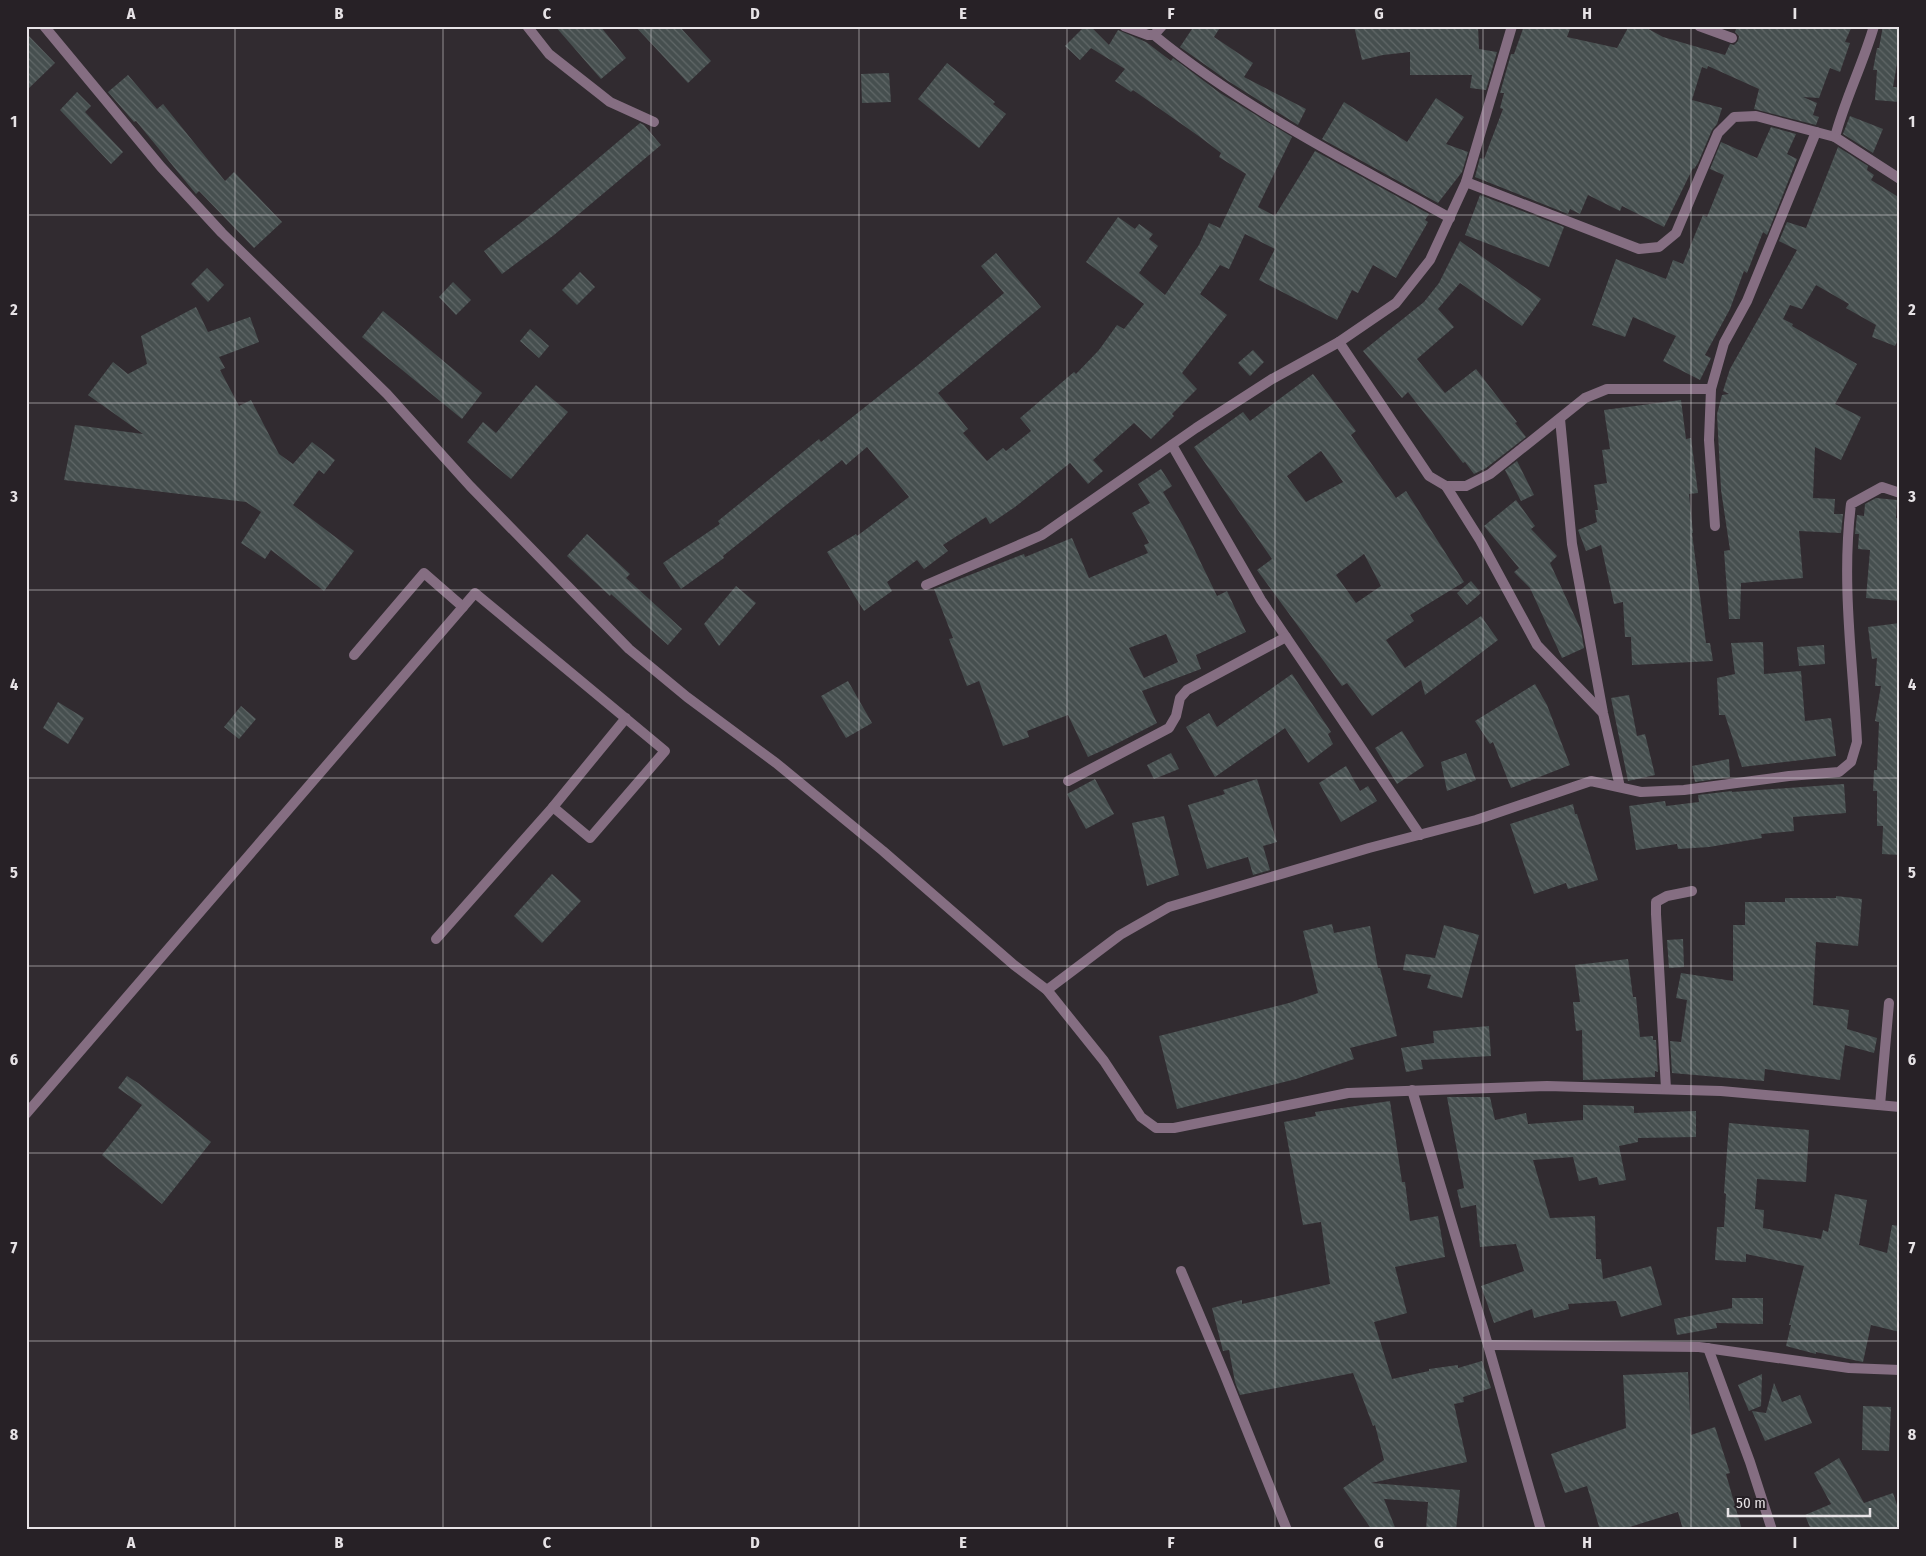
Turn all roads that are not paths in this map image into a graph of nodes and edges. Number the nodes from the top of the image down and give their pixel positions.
1 (44, 26) edge
2 (527, 26) edge
3 (1124, 26) edge
4 (1162, 26) edge
5 (1512, 26) edge
6 (1699, 26) edge
7 (1874, 26) edge
8 (1154, 35) junction
9 (1732, 38) dead end
10 (654, 122) dead end
11 (1816, 132) junction
12 (1835, 137) junction
13 (1900, 179) edge
14 (1466, 182) junction
15 (1450, 218) junction
16 (1339, 342) junction
17 (1712, 389) junction
18 (1560, 419) junction
19 (1172, 445) junction
20 (1446, 486) junction
21 (1900, 493) edge
22 (1715, 526) dead end
23 (926, 585) dead end
24 (463, 608) junction
25 (1286, 637) junction
26 (354, 655) dead end
27 (1603, 713) junction
28 (626, 718) junction
29 (1068, 781) dead end
30 (1620, 787) junction
31 (552, 807) junction
32 (1420, 835) junction
33 (1692, 891) dead end
34 (436, 939) dead end
35 (1047, 990) junction
36 (1890, 1003) dead end
37 (1666, 1089) junction
38 (1412, 1090) junction
39 (1880, 1105) junction
40 (1900, 1107) edge
41 (26, 1114) edge
42 (1181, 1272) dead end
43 (1488, 1345) junction
44 (1708, 1348) junction
45 (1900, 1370) edge
46 (1287, 1530) edge
47 (1541, 1530) edge
48 (1772, 1530) edge

1 - 35 street
2 - 10 street
3 - 8 street
4 - 8 street
5 - 14 street
6 - 9 street
7 - 12 street
8 - 15 street
11 - 12 street
11 - 14 street
11 - 17 street
12 - 13 street
14 - 15 street
15 - 16 street
16 - 19 street
16 - 20 street
17 - 18 street
17 - 22 street
18 - 20 street
18 - 27 street
19 - 23 street
19 - 25 street
20 - 27 street
21 - 30 street
24 - 26 street
24 - 28 street
24 - 41 street
25 - 29 street
25 - 32 street
27 - 30 street
28 - 31 street
28 - 31 street
30 - 32 street
31 - 34 street
32 - 35 street
33 - 37 street
35 - 38 street
36 - 39 street
37 - 38 street
37 - 39 street
38 - 43 street
39 - 40 street
42 - 46 street
43 - 44 street
43 - 47 street
44 - 45 street
44 - 48 street

